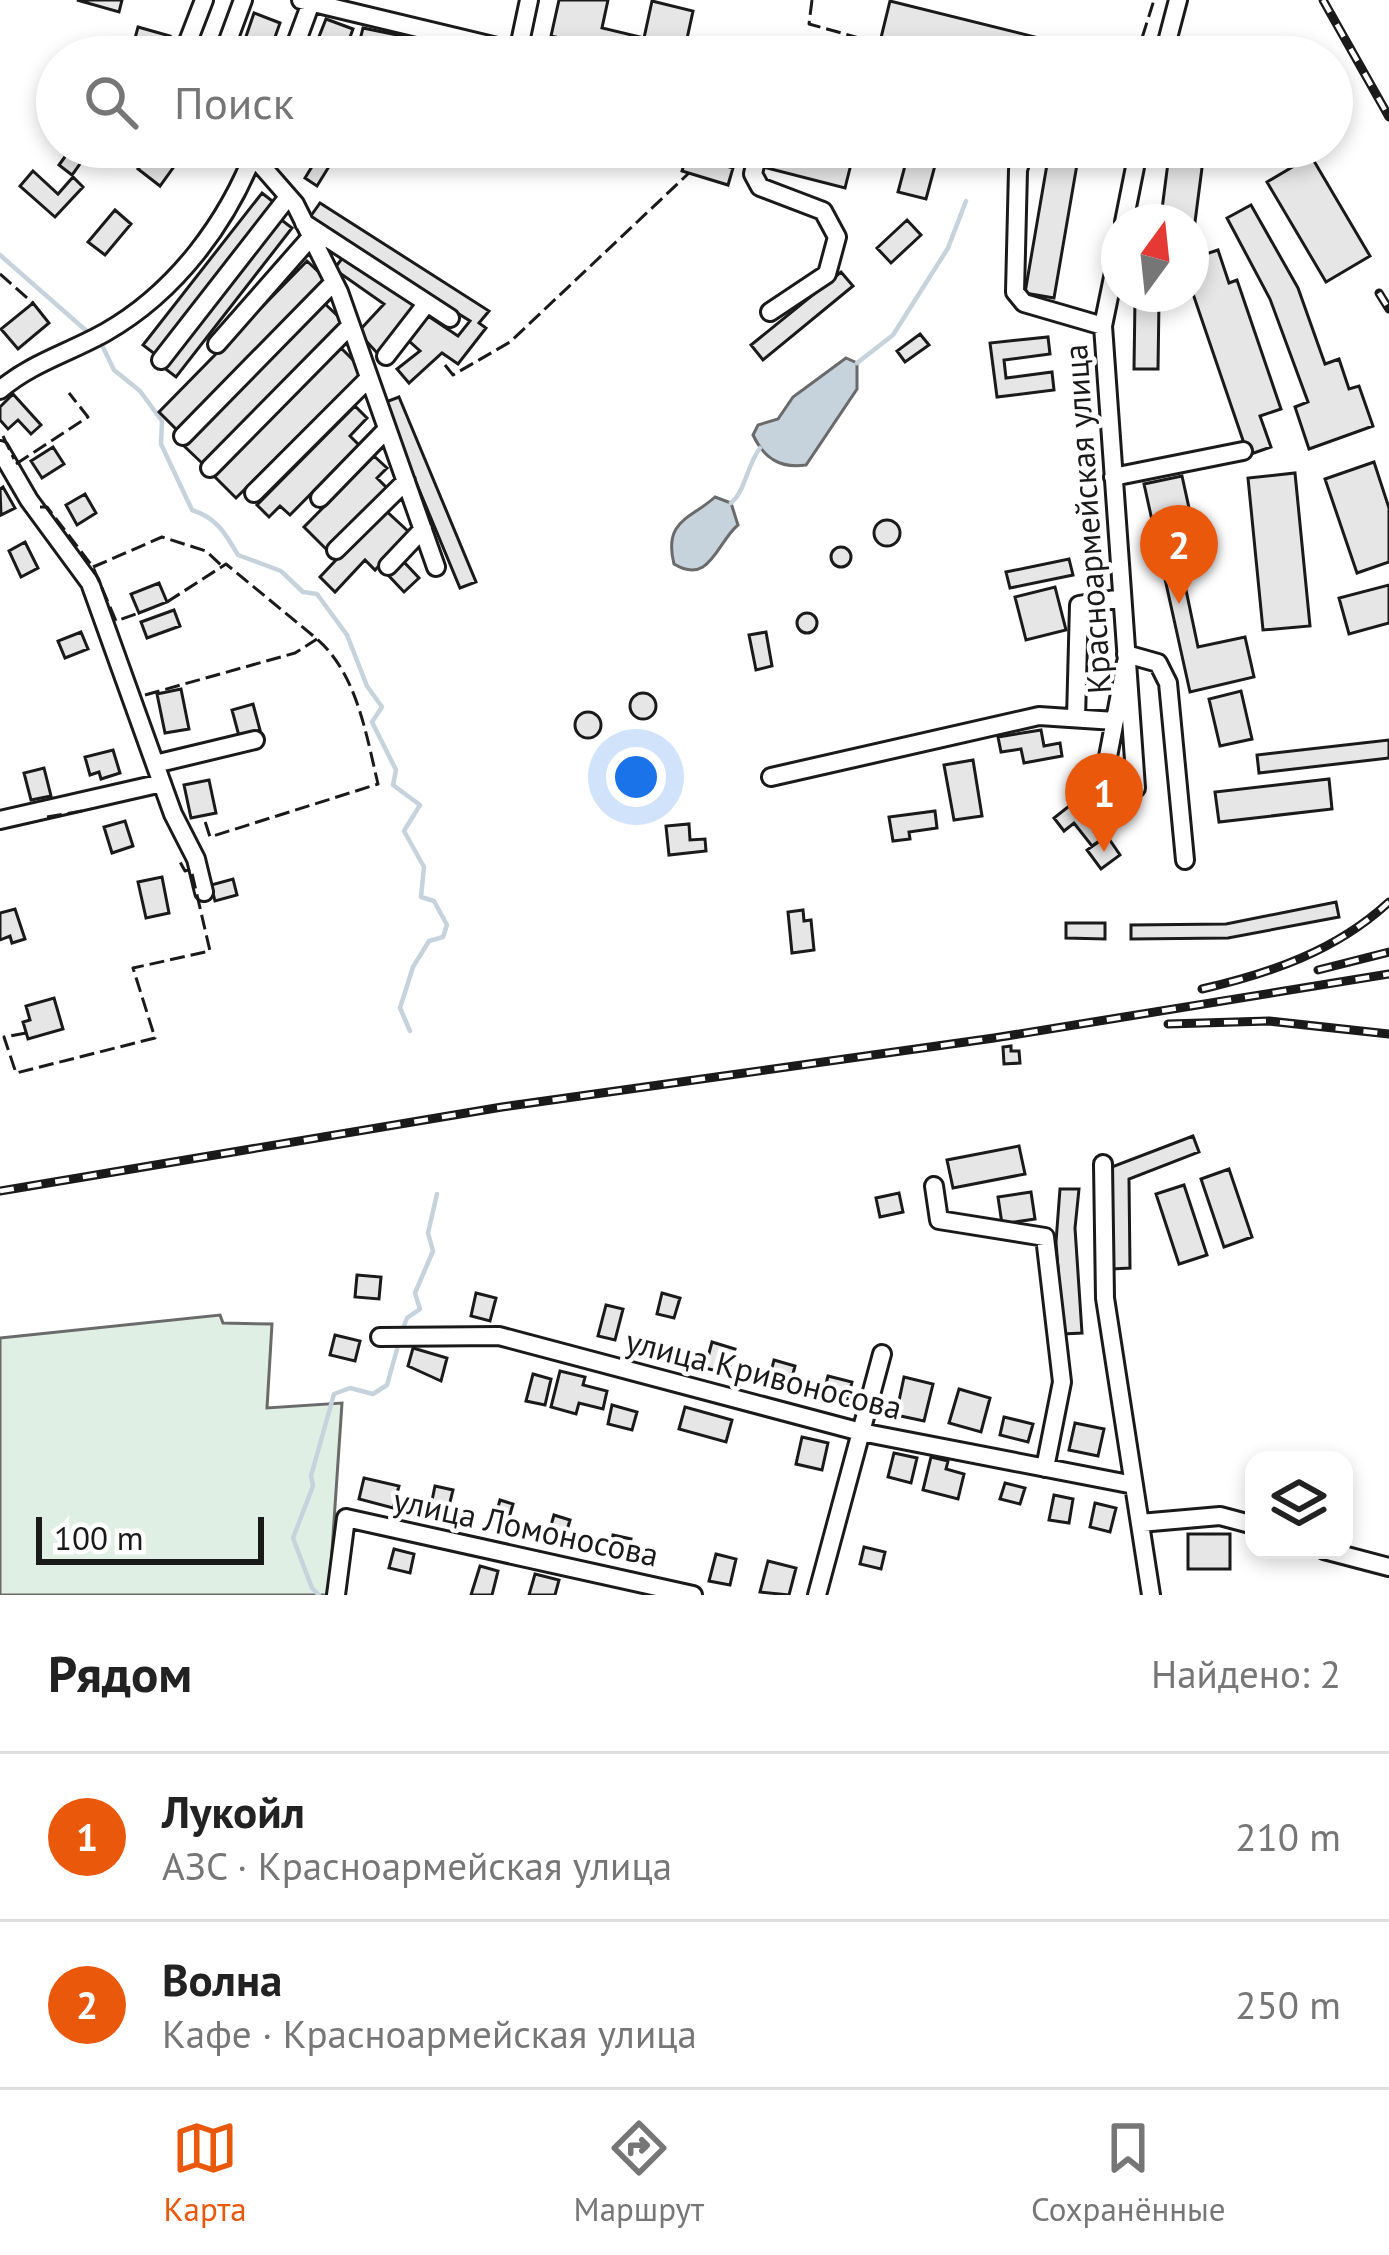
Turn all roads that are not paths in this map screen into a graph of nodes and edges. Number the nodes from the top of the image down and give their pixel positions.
1 (204, 0) edge
2 (243, 0) edge
3 (301, 0) edge
4 (529, 0) edge
5 (1178, 0) edge
6 (312, 1) edge
7 (190, 36) edge
8 (230, 36) edge
9 (299, 36) edge
10 (453, 36) edge
11 (521, 36) edge
12 (1169, 36) edge
13 (248, 168) edge
14 (267, 168) edge
15 (754, 168) edge
16 (1019, 168) edge
17 (1135, 168) edge
18 (288, 197) junction
19 (1128, 204) edge
20 (307, 230) junction
21 (334, 282) junction
22 (428, 303) junction
23 (770, 312) dead end
24 (1106, 312) edge
25 (450, 318) dead end
26 (350, 326) junction
27 (1103, 326) junction
28 (217, 344) dead end
29 (386, 356) dead end
30 (161, 360) dead end
31 (369, 378) junction
32 (0, 389) edge
33 (388, 429) junction
34 (183, 436) dead end
35 (0, 449) edge
36 (1243, 451) dead end
37 (211, 468) dead end
38 (1113, 477) junction
39 (406, 481) junction
40 (254, 493) dead end
41 (320, 498) dead end
42 (423, 529) junction
43 (337, 550) dead end
44 (388, 566) dead end
45 (436, 566) dead end
46 (1122, 598) junction
47 (1126, 658) junction
48 (1076, 718) junction
49 (1115, 722) junction
50 (255, 740) dead end
51 (155, 764) junction
52 (771, 778) dead end
53 (162, 783) junction
54 (0, 820) edge
55 (1185, 860) dead end
56 (204, 892) dead end
57 (1103, 1164) dead end
58 (934, 1186) dead end
59 (380, 1337) dead end
60 (882, 1354) dead end
61 (861, 1432) junction
62 (1045, 1468) junction
63 (1134, 1485) junction
64 (1140, 1523) junction
65 (1245, 1523) edge
66 (1353, 1558) edge
67 (1389, 1568) edge
68 (336, 1595) edge
69 (693, 1595) edge
70 (817, 1595) edge
71 (1151, 1595) edge

1 - 7 street
2 - 8 street
3 - 6 street
4 - 11 street
5 - 12 street
6 - 9 street
6 - 10 street
13 - 32 street
14 - 18 street
15 - 23 street
16 - 27 street
17 - 19 street
18 - 20 street
18 - 30 street
20 - 21 street
20 - 22 street
20 - 28 street
21 - 26 street
21 - 34 street
22 - 25 street
22 - 29 street
24 - 27 street, Красноармейская улица
26 - 31 street
26 - 37 street
27 - 38 street, Красноармейская улица
31 - 33 street
31 - 40 street
33 - 39 street
33 - 41 street
35 - 51 street
36 - 38 street
38 - 46 street, Красноармейская улица
39 - 42 street
39 - 43 street
42 - 44 street
42 - 45 street
46 - 47 street, Красноармейская улица
46 - 48 street
47 - 49 street
47 - 49 street, Красноармейская улица
47 - 55 street
48 - 49 street
48 - 52 street
50 - 51 street
51 - 53 street
53 - 54 street
53 - 56 street
57 - 63 street
58 - 62 street
59 - 61 street, улица Кривоносова
60 - 61 street
61 - 62 street, улица Кривоносова
61 - 70 street
62 - 63 street, улица Кривоносова
63 - 64 street
64 - 65 street
64 - 71 street
66 - 67 street
68 - 69 street, улица Ломоносова

